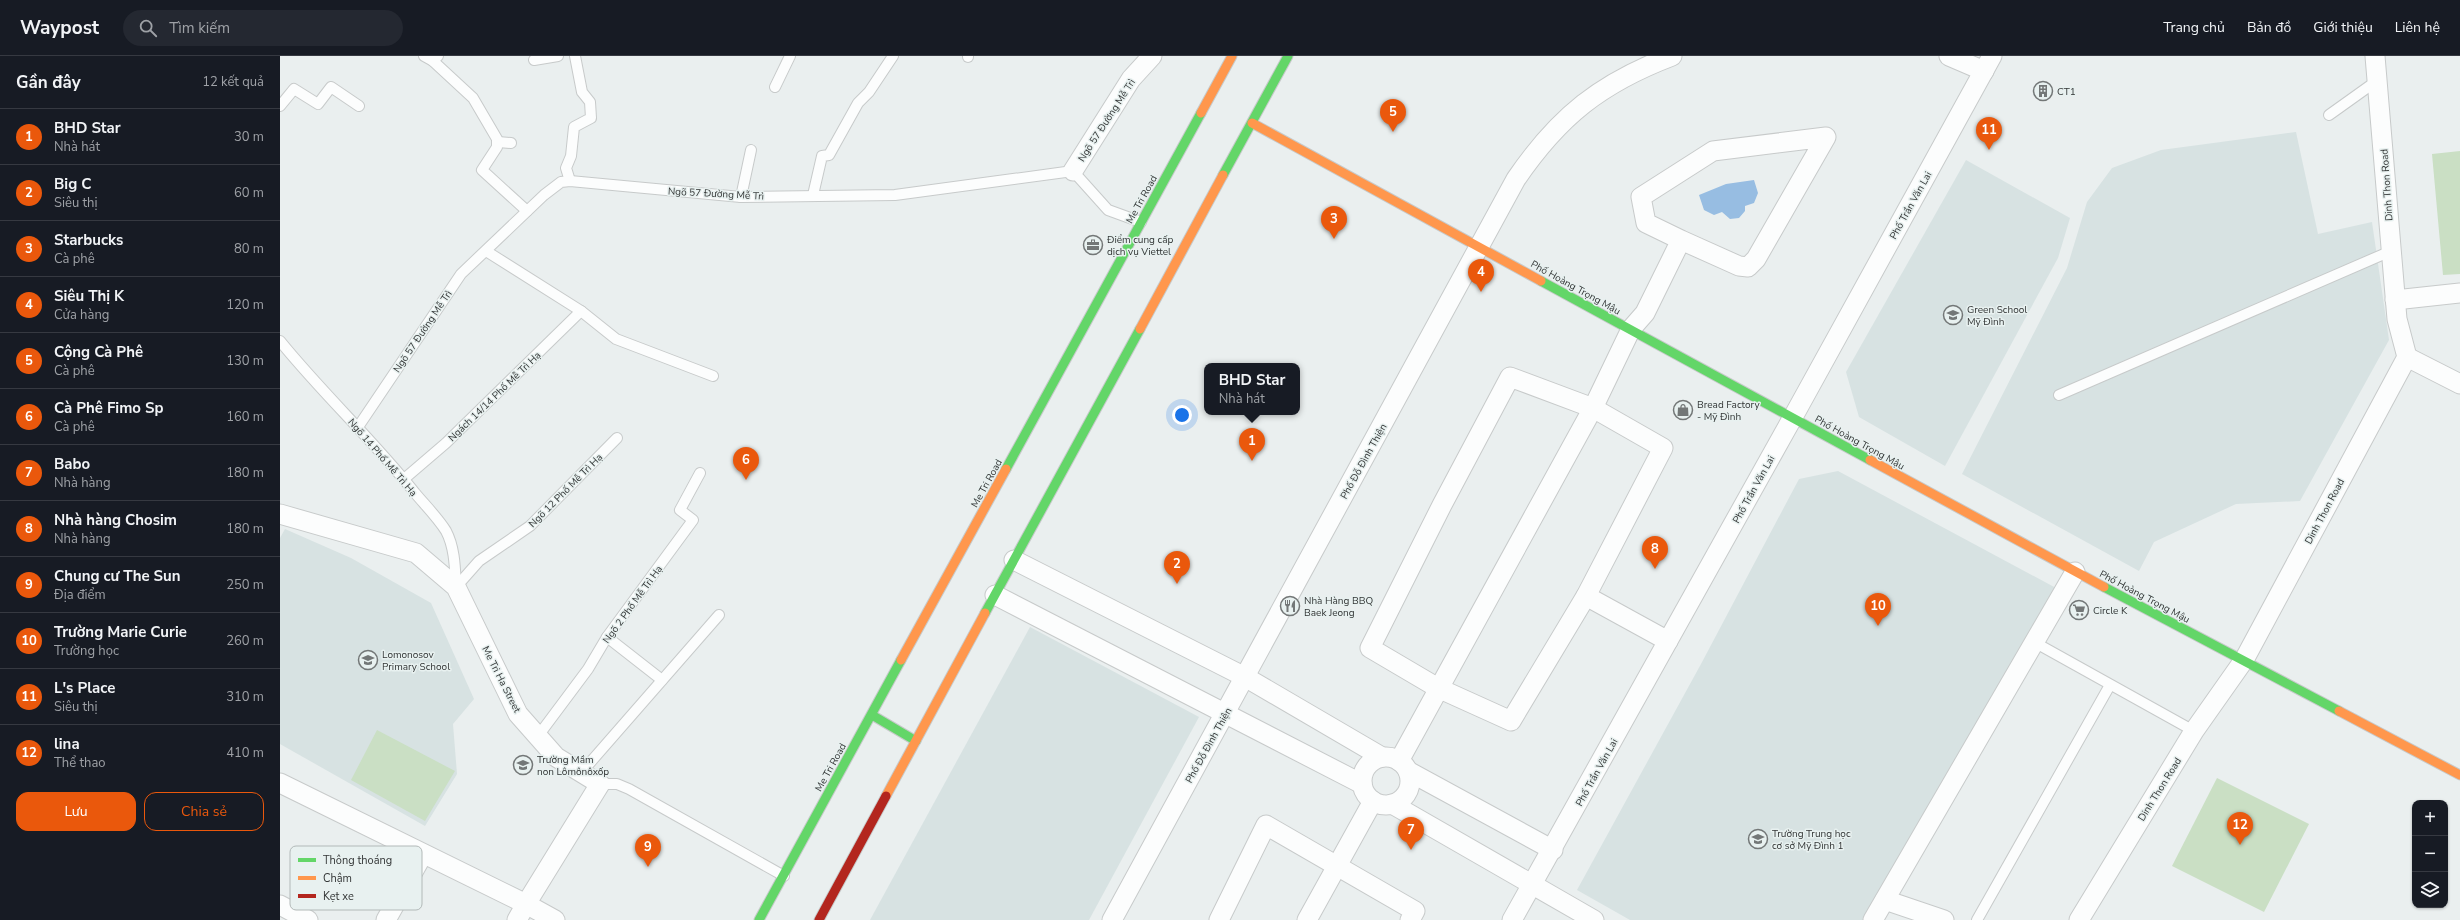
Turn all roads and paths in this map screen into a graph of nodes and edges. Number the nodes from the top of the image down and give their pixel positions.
1 (424, 56) edge
2 (558, 56) edge
3 (575, 56) edge
4 (790, 56) edge
5 (893, 56) edge
6 (1152, 56) edge
7 (1288, 56) edge
8 (1672, 56) edge
9 (1949, 56) edge
10 (2375, 56) edge
11 (436, 59) edge
12 (1228, 59) edge
13 (534, 60) dead end
14 (1988, 63) edge
15 (2378, 80) junction
16 (775, 87) dead end
17 (280, 106) edge
18 (359, 106) dead end
19 (2329, 115) dead end
20 (1252, 123) junction
21 (498, 142) junction
22 (511, 143) dead end
23 (751, 150) dead end
24 (1073, 171) junction
25 (570, 181) junction
26 (813, 196) junction
27 (741, 197) junction
28 (527, 211) junction
29 (1141, 222) junction
30 (1681, 240) junction
31 (1480, 247) junction
32 (486, 251) junction
33 (2391, 251) junction
34 (2460, 293) edge
35 (2396, 300) junction
36 (581, 311) junction
37 (1631, 329) junction
38 (280, 341) edge
39 (2406, 357) junction
40 (713, 376) dead end
41 (2460, 384) edge
42 (2059, 395) dead end
43 (1593, 408) junction
44 (1793, 417) junction
45 (358, 427) junction
46 (618, 438) dead end
47 (700, 473) dead end
48 (404, 479) junction
49 (280, 514) edge
50 (1014, 560) junction
51 (2075, 572) junction
52 (456, 588) junction
53 (995, 595) junction
54 (1586, 596) junction
55 (719, 615) dead end
56 (607, 637) junction
57 (1668, 641) junction
58 (2034, 642) junction
59 (2244, 660) junction
60 (1245, 678) junction
61 (662, 680) junction
62 (2110, 685) junction
63 (1438, 688) junction
64 (1226, 713) junction
65 (872, 715) junction
66 (2194, 731) junction
67 (538, 736) junction
68 (916, 741) junction
69 (1397, 763) junction
70 (581, 773) junction
71 (2460, 776) edge
72 (280, 783) edge
73 (600, 784) junction
74 (1362, 784) junction
75 (1372, 802) junction
76 (1392, 804) junction
77 (407, 846) edge
78 (1552, 850) junction
79 (423, 854) edge
80 (1337, 866) junction
81 (784, 876) junction
82 (1533, 885) junction
83 (1885, 900) junction
84 (280, 905) edge
85 (392, 910) edge
86 (522, 912) edge
87 (308, 920) edge
88 (386, 920) edge
89 (555, 920) edge
90 (759, 920) edge
91 (819, 920) edge
92 (1112, 920) edge
93 (1219, 920) edge
94 (1307, 920) edge
95 (1410, 920) edge
96 (1512, 920) edge
97 (1594, 920) edge
98 (1873, 920) edge
99 (1944, 920) edge
100 (1977, 920) edge
101 (2079, 920) edge

1 - 11 lane
2 - 13 lane
3 - 25 lane
4 - 16 lane
5 - 26 lane
6 - 24 street, Ngõ 57 Đường Mễ Trì
7 - 20 main road
8 - 31 street, Phố Đỗ Đình Thiện
9 - 14 street
10 - 15 street, Dinh Thon Road
11 - 21 lane
12 - 29 main road, Me Tri Road
14 - 44 street, Phố Trần Văn Lai
15 - 19 lane
15 - 33 street, Dinh Thon Road
17 - 18 lane
20 - 31 main road, Phố Hoàng Trọng Mậu
20 - 50 main road
21 - 22 lane
21 - 28 lane
23 - 27 lane
24 - 26 lane, Ngõ 57 Đường Mễ Trì
24 - 29 lane
25 - 27 lane, Ngõ 57 Đường Mễ Trì
25 - 28 lane, Ngõ 57 Đường Mễ Trì
26 - 27 lane, Ngõ 57 Đường Mễ Trì
28 - 32 lane, Ngõ 57 Đường Mễ Trì
29 - 65 main road, Me Tri Road
30 - 30 street
30 - 37 street
31 - 37 main road, Phố Hoàng Trọng Mậu
31 - 60 street, Phố Đỗ Đình Thiện
32 - 36 lane
32 - 45 lane, Ngõ 57 Đường Mễ Trì
33 - 35 street, Dinh Thon Road
33 - 42 lane
34 - 35 street
35 - 39 street, Dinh Thon Road
36 - 40 lane
36 - 48 lane, Ngách 14/14 Phố Mễ Trì Hạ
37 - 43 street
37 - 44 main road, Phố Hoàng Trọng Mậu
38 - 45 lane, Ngõ 14 Phố Mễ Trì Hạ
39 - 41 street
39 - 59 street, Dinh Thon Road
43 - 54 street
43 - 63 street
43 - 63 street
44 - 51 main road, Phố Hoàng Trọng Mậu
44 - 57 street, Phố Trần Văn Lai
45 - 48 lane, Ngõ 14 Phố Mễ Trì Hạ
46 - 52 lane, Ngõ 12 Phố Mễ Trì Hạ
47 - 56 lane, Ngõ 2 Phố Mễ Trì Hạ
48 - 52 lane, Ngõ 14 Phố Mễ Trì Hạ
49 - 52 street, Me Tri Ha Street
50 - 53 main road
50 - 60 street
51 - 58 street
51 - 59 main road, Phố Hoàng Trọng Mậu
52 - 67 street, Me Tri Ha Street
53 - 64 street
53 - 68 main road
54 - 57 street
54 - 63 street
55 - 61 lane
56 - 61 lane
56 - 67 lane, Ngõ 2 Phố Mễ Trì Hạ
57 - 78 street, Phố Trần Văn Lai
58 - 62 lane
58 - 83 street
59 - 66 street, Dinh Thon Road
59 - 71 main road, Phố Hoàng Trọng Mậu
60 - 64 street, Phố Đỗ Đình Thiện
60 - 69 street
61 - 70 lane
62 - 66 lane
62 - 100 lane
63 - 69 street
64 - 74 street
64 - 92 street, Phố Đỗ Đình Thiện
65 - 68 main road
65 - 81 main road, Me Tri Road
66 - 101 street, Dinh Thon Road
67 - 70 street, Me Tri Ha Street
68 - 91 main road
69 - 74 street
69 - 76 street
69 - 78 street
70 - 73 street, Me Tri Ha Street
72 - 77 street
73 - 81 lane
73 - 86 street
74 - 75 street
75 - 76 street
75 - 80 street
76 - 82 street
78 - 82 street, Phố Trần Văn Lai
79 - 86 street
80 - 93 street
80 - 94 street
80 - 95 street
81 - 90 main road, Me Tri Road
82 - 96 street, Phố Trần Văn Lai
82 - 97 street
83 - 98 street
83 - 99 street
84 - 87 street
85 - 88 street
86 - 89 street

